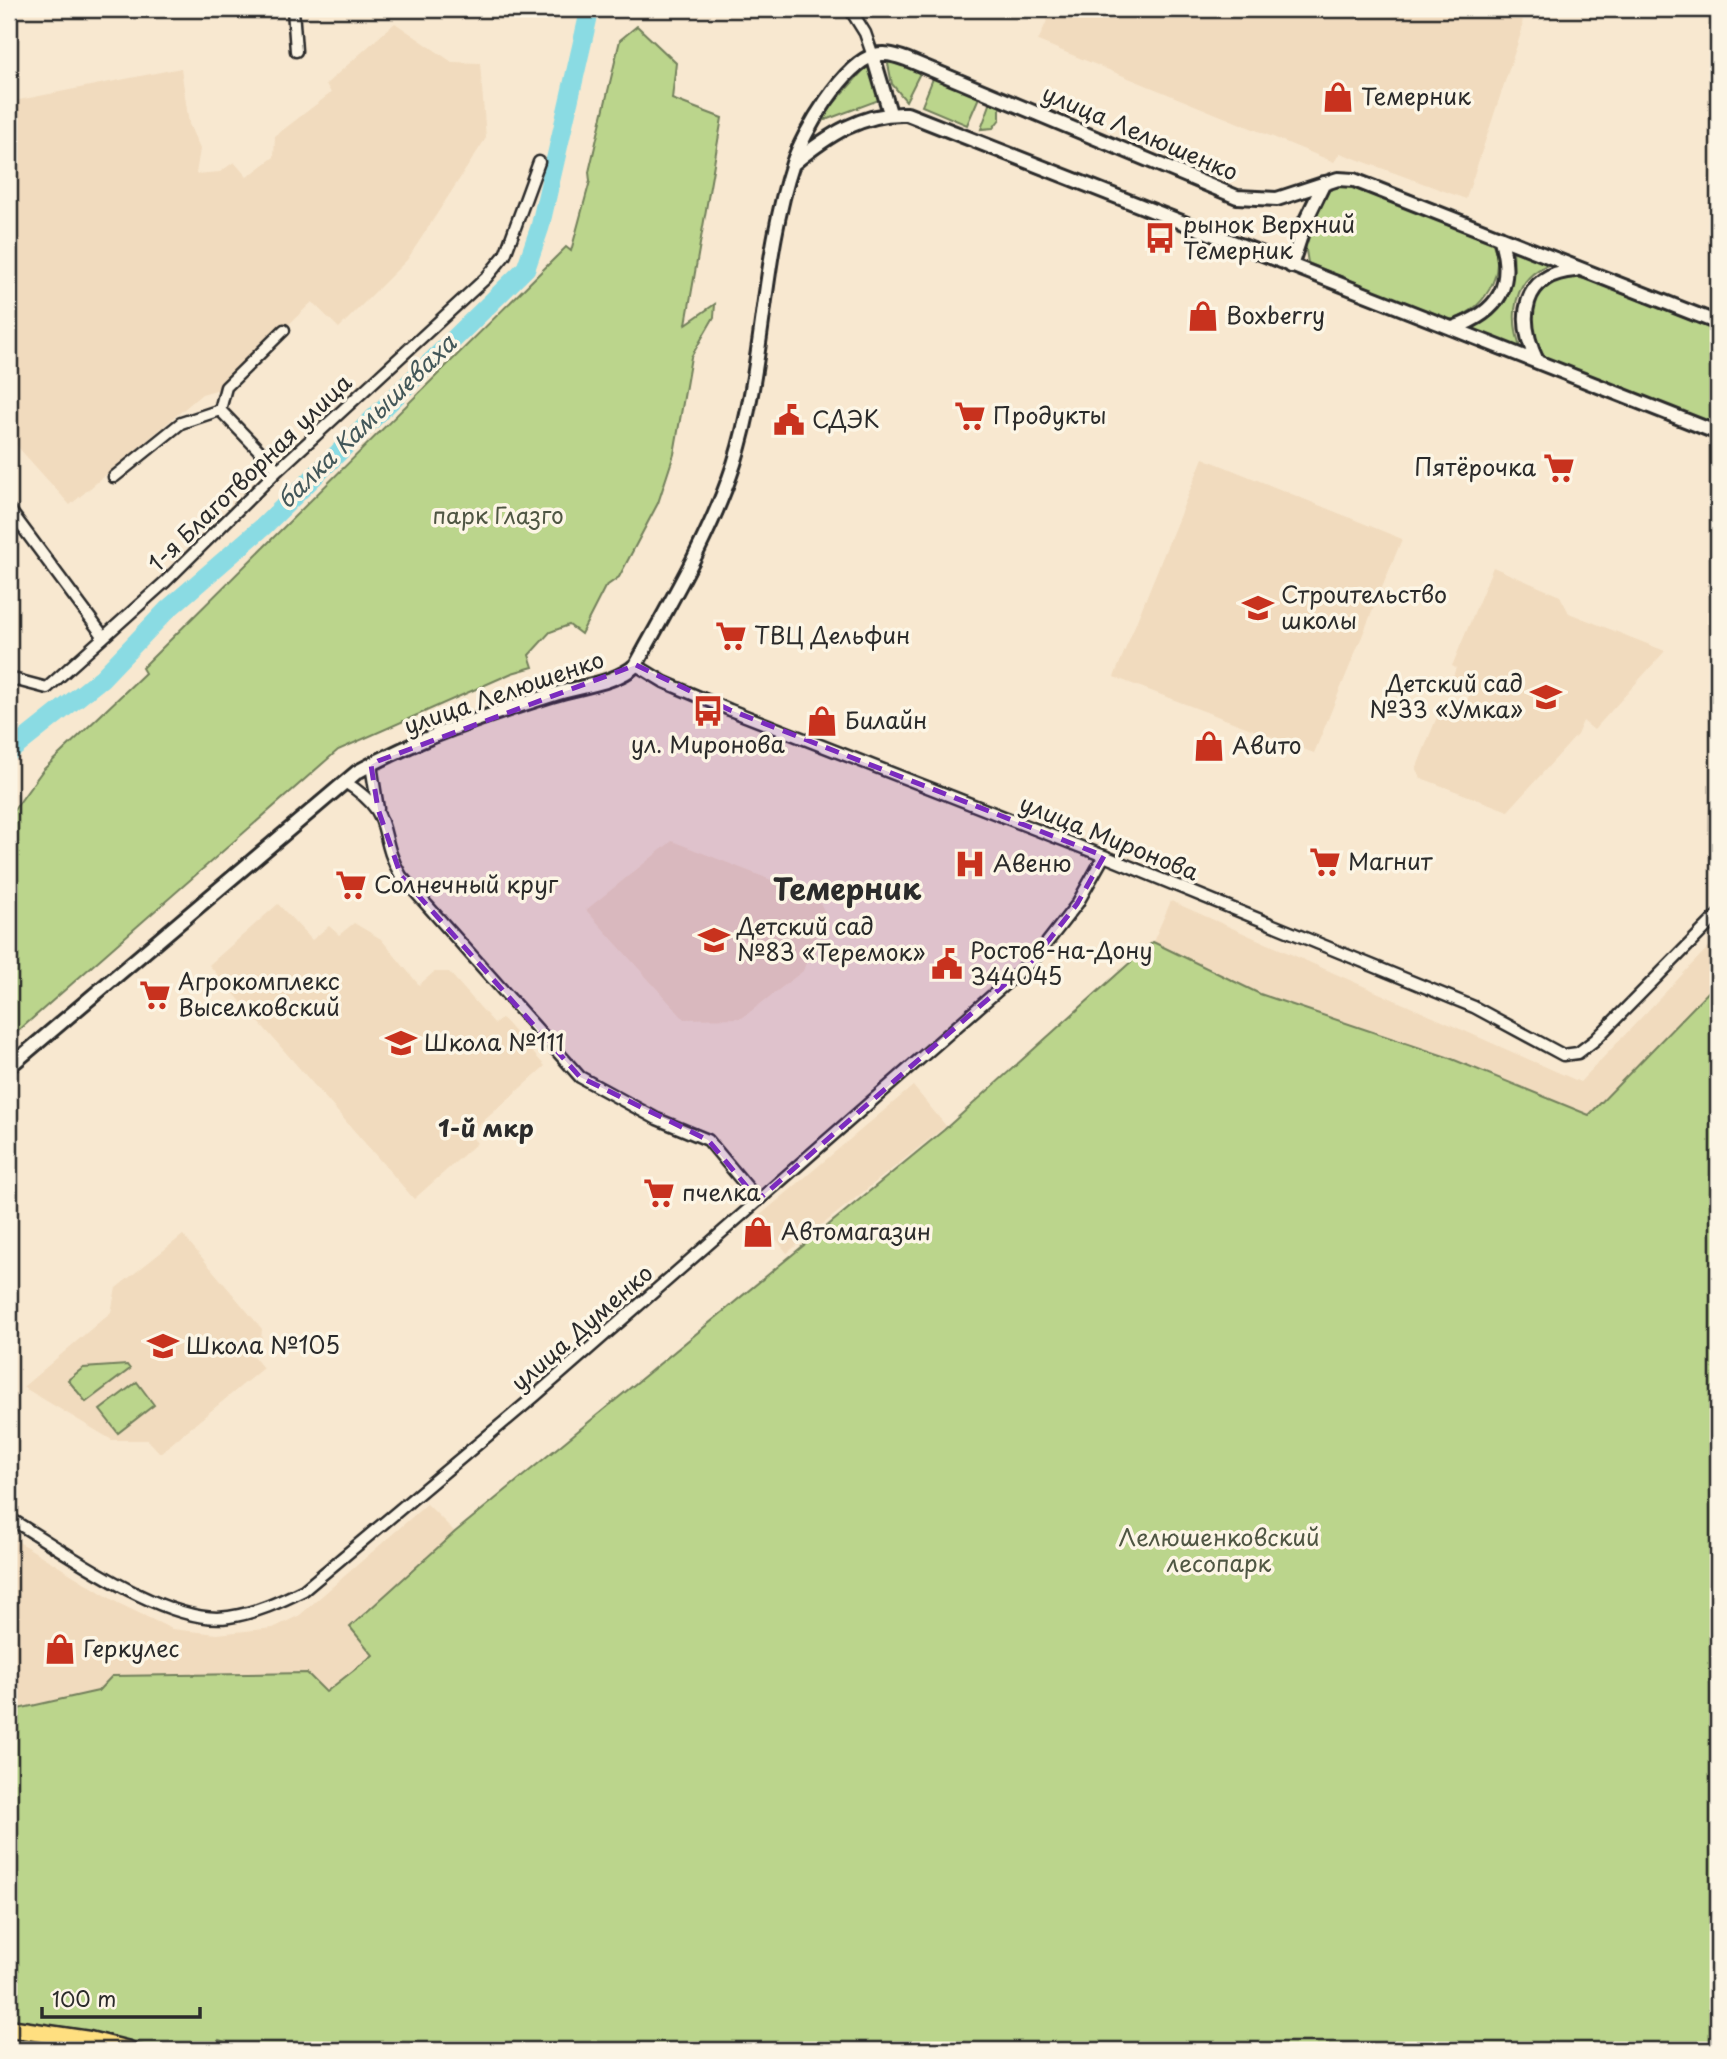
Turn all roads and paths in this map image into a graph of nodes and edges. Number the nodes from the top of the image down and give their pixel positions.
1 (293, 9) edge
2 (850, 9) edge
3 (296, 51) dead end
4 (873, 55) junction
5 (890, 113) junction
6 (539, 162) dead end
7 (793, 164) junction
8 (1324, 183) junction
9 (1500, 237) junction
10 (1291, 266) junction
11 (1579, 269) junction
12 (1718, 323) edge
13 (1453, 328) junction
14 (284, 330) dead end
15 (1537, 361) junction
16 (220, 410) junction
17 (1718, 433) edge
18 (278, 470) junction
19 (114, 477) dead end
20 (9, 509) edge
21 (104, 637) junction
22 (636, 665) junction
23 (9, 678) edge
24 (371, 765) junction
25 (345, 782) junction
26 (378, 809) junction
27 (1104, 856) junction
28 (1718, 915) edge
29 (9, 1067) edge
30 (758, 1200) junction
31 (9, 1518) edge
32 (9, 2028) edge
33 (9, 2049) edge
34 (18, 2050) edge
35 (129, 2050) edge

1 - 3 street
2 - 4 street
4 - 5 street
4 - 7 street, улица Лелюшенко
4 - 8 street, улица Лелюшенко
5 - 7 street
5 - 10 street
6 - 18 street, 1-я Благотворная улица
7 - 22 street, улица Лелюшенко
8 - 9 street, улица Лелюшенко
8 - 10 street
9 - 11 street, улица Лелюшенко
9 - 13 street
10 - 13 street
11 - 12 street, улица Лелюшенко
11 - 15 street
13 - 15 street
14 - 16 street
15 - 17 street
16 - 18 street
16 - 19 street
18 - 21 street, 1-я Благотворная улица
20 - 21 street
21 - 23 street, 1-я Благотворная улица
22 - 24 street, улица Лелюшенко
22 - 27 street, улица Миронова
24 - 25 street, улица Лелюшенко
24 - 26 street
25 - 26 street
25 - 29 street, улица Лелюшенко
26 - 30 street
27 - 28 street, улица Миронова
27 - 30 street, улица Думенко
30 - 31 street, улица Думенко
32 - 35 main road
33 - 34 main road

